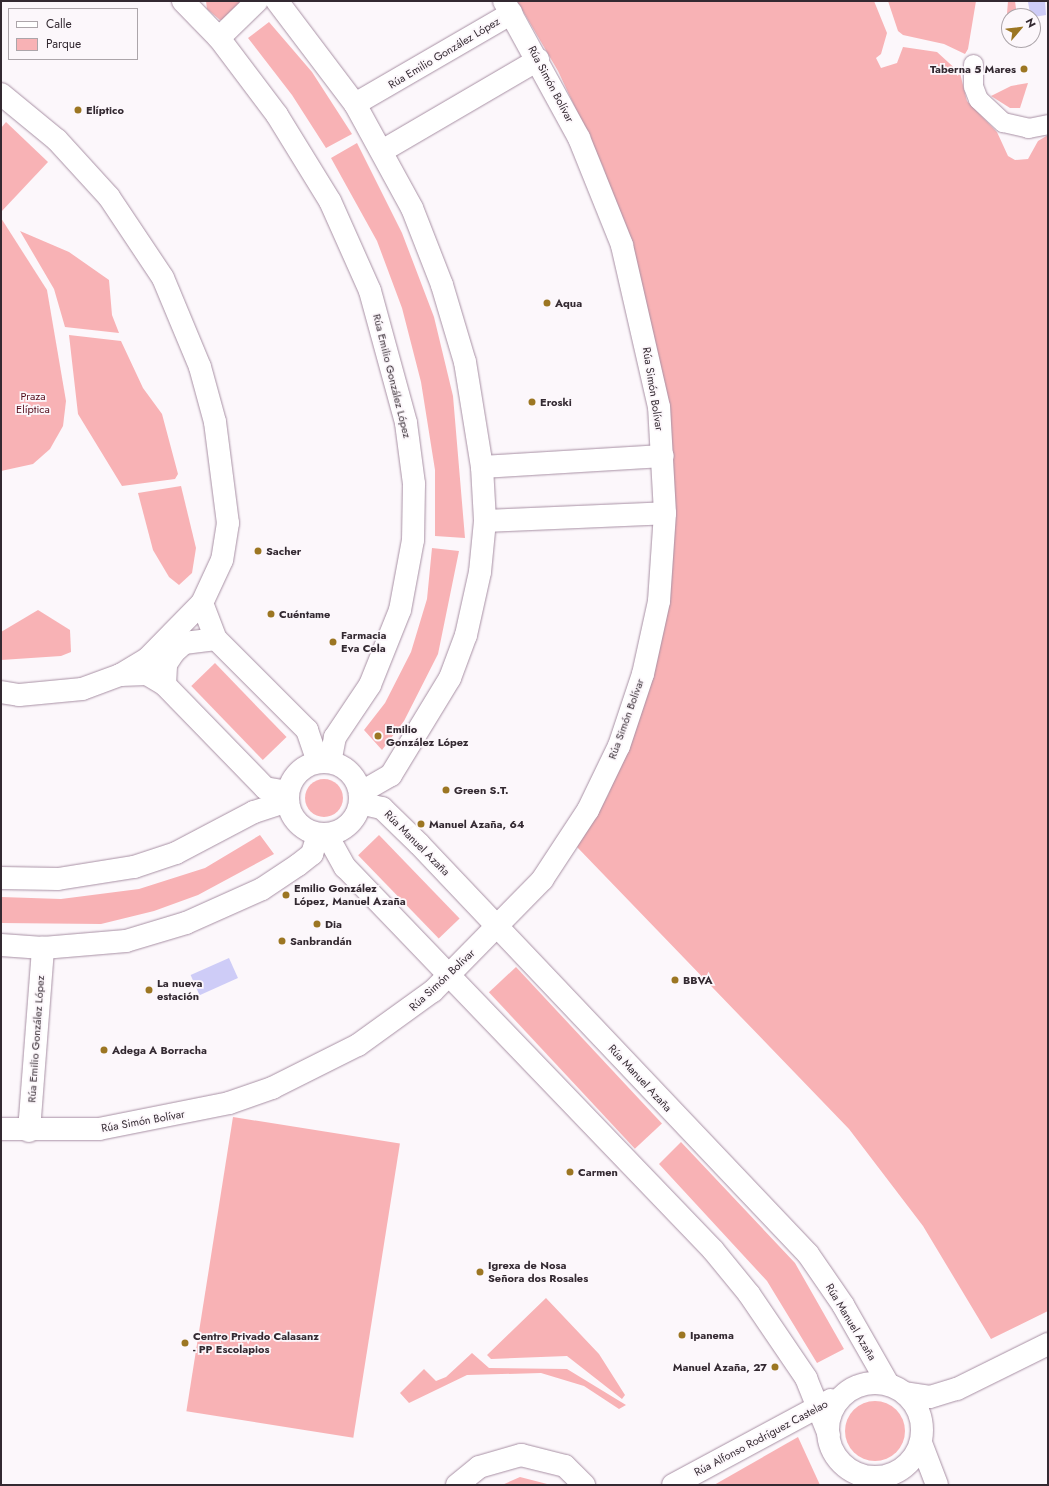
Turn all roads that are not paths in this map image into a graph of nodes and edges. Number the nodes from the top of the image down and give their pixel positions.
1 (256, 1) edge
2 (277, 1) edge
3 (189, 4) edge
4 (508, 7) edge
5 (219, 38) junction
6 (538, 60) junction
7 (973, 64) dead end
8 (1, 94) edge
9 (355, 104) junction
10 (1048, 124) edge
11 (382, 151) junction
12 (663, 456) junction
13 (482, 466) junction
14 (665, 514) junction
15 (485, 521) junction
16 (202, 603) junction
17 (216, 639) junction
18 (120, 675) junction
19 (165, 685) junction
20 (1, 692) edge
21 (324, 762) junction
22 (288, 796) junction
23 (360, 798) junction
24 (323, 834) junction
25 (1, 878) edge
26 (499, 928) junction
27 (1, 945) edge
28 (43, 948) junction
29 (449, 976) junction
30 (1, 1130) edge
31 (29, 1131) junction
32 (1048, 1344) edge
33 (896, 1389) junction
34 (957, 1389) junction
35 (849, 1391) junction
36 (818, 1406) junction
37 (922, 1434) junction
38 (829, 1435) junction
39 (846, 1466) junction
40 (874, 1481) edge
41 (457, 1485) edge
42 (584, 1485) edge
43 (674, 1485) edge
44 (859, 1485) edge
45 (937, 1485) edge

1 - 5 street
2 - 9 street
3 - 5 street, Rúa Emilio González López
4 - 6 street, Rúa Simón Bolívar
4 - 9 street, Rúa Emilio González López
5 - 21 street, Rúa Emilio González López
6 - 11 street
6 - 12 street, Rúa Simón Bolívar
7 - 10 street
8 - 16 street
9 - 11 street
11 - 13 street
12 - 13 street
12 - 14 street, Rúa Simón Bolívar
13 - 15 street
14 - 15 street
14 - 26 street, Rúa Simón Bolívar
15 - 23 street
16 - 17 street
16 - 18 street
17 - 19 street
17 - 21 street
18 - 19 street
18 - 20 street
19 - 22 street
21 - 22 street
21 - 23 street
22 - 24 street
22 - 25 street
23 - 24 street
23 - 26 street, Rúa Manuel Azaña
24 - 28 street
24 - 29 street
26 - 29 street, Rúa Simón Bolívar
26 - 33 street, Rúa Manuel Azaña
27 - 28 street
28 - 31 street, Rúa Emilio González López
29 - 31 street, Rúa Simón Bolívar
29 - 36 street
30 - 31 street, Rúa Simón Bolívar
32 - 34 street
33 - 34 street
33 - 35 street
33 - 37 street, Rúa Manuel Azaña
34 - 37 street
35 - 36 street, Rúa Alfonso Rodríguez Castelao
35 - 38 street
36 - 38 street
36 - 43 street, Rúa Alfonso Rodríguez Castelao
37 - 40 street
37 - 45 street, Rúa Manuel Azaña
38 - 39 street
39 - 40 street
39 - 44 street
41 - 42 street

